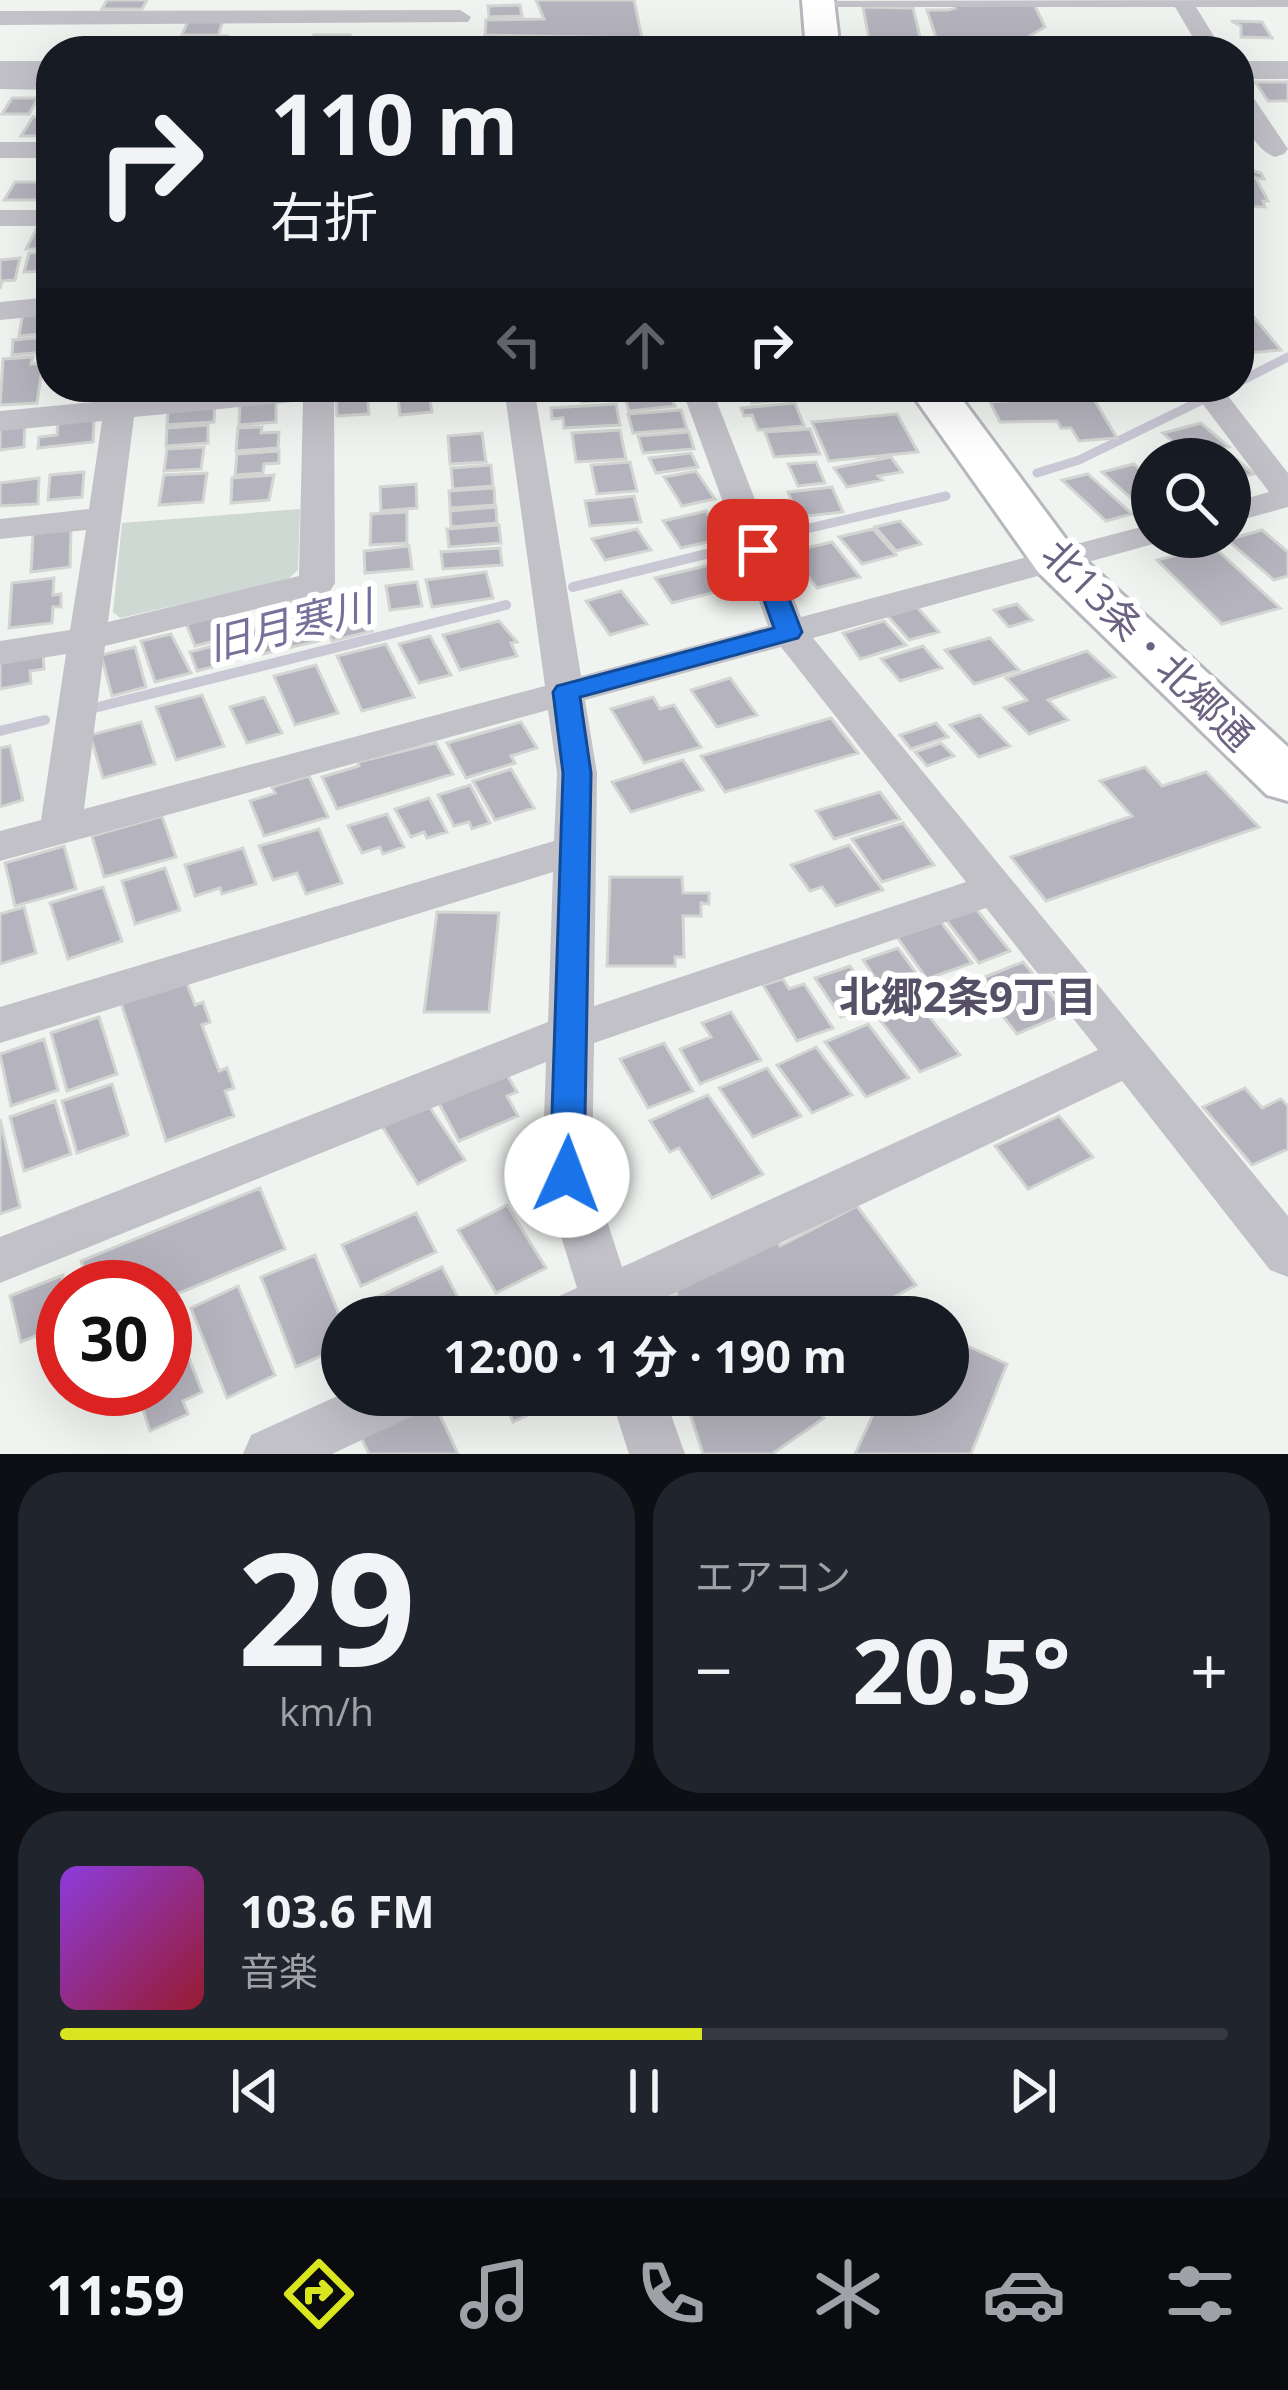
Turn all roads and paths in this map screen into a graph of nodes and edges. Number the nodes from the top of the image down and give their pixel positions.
1 (818, 0) edge
2 (1182, 0) edge
3 (1288, 1) edge
4 (0, 17) edge
5 (167, 17) edge
6 (460, 17) edge
7 (822, 36) edge
8 (1203, 36) edge
9 (0, 57) edge
10 (36, 57) edge
11 (0, 70) edge
12 (36, 70) edge
13 (1254, 70) edge
14 (1288, 70) edge
15 (0, 82) edge
16 (36, 83) edge
17 (1254, 113) edge
18 (1282, 149) edge
19 (0, 150) edge
20 (36, 150) edge
21 (0, 218) edge
22 (36, 218) edge
23 (36, 307) edge
24 (0, 310) edge
25 (101, 402) edge
26 (121, 402) edge
27 (329, 402) edge
28 (521, 402) edge
29 (702, 402) edge
30 (942, 402) edge
31 (1217, 402) edge
32 (0, 421) edge
33 (1288, 496) edge
34 (1251, 507) edge
35 (102, 518) junction
36 (0, 530) edge
37 (1131, 540) edge
38 (1056, 561) junction
39 (789, 632) junction
40 (89, 638) junction
41 (0, 653) edge
42 (566, 692) junction
43 (1288, 782) edge
44 (60, 830) junction
45 (0, 846) edge
46 (576, 850) junction
47 (996, 888) junction
48 (0, 1025) edge
49 (572, 1032) junction
50 (1131, 1056) junction
51 (1288, 1254) edge
52 (0, 1259) edge
53 (593, 1296) edge
54 (627, 1296) edge
55 (354, 1416) edge
56 (644, 1416) edge
57 (272, 1454) edge
58 (657, 1454) edge

1 - 2 street
1 - 7 main road
2 - 3 street
2 - 8 street
4 - 5 street
5 - 6 street
9 - 10 street
11 - 12 street
13 - 14 street
15 - 16 street
17 - 18 street
19 - 20 street
21 - 22 street
23 - 24 street
25 - 32 street
26 - 35 street
27 - 40 street
28 - 42 street
29 - 39 street
30 - 38 main road, 北13条・北郷通
31 - 33 street
33 - 34 street
35 - 36 street
35 - 40 street
37 - 38 street
38 - 39 street
38 - 43 main road, 北13条・北郷通
39 - 42 street
39 - 47 street
40 - 41 street
40 - 44 street
42 - 44 street
42 - 46 street
44 - 45 street
46 - 48 street
46 - 49 street
47 - 49 street
47 - 50 street
49 - 52 street
49 - 53 street
50 - 51 street
50 - 54 street
55 - 57 street
56 - 58 street

